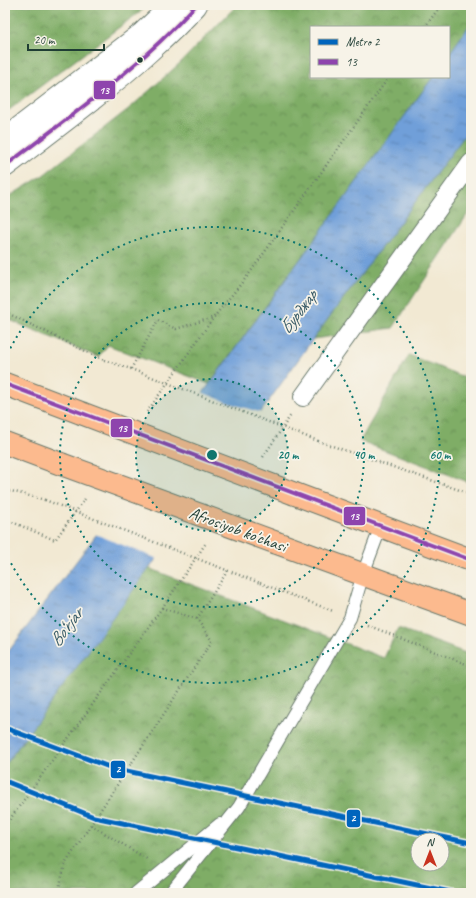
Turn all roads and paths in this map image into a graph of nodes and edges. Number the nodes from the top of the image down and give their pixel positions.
1 (173, 5) edge
2 (196, 5) edge
3 (441, 5) edge
4 (426, 26) edge
5 (388, 78) edge
6 (5, 139) edge
7 (471, 163) edge
8 (5, 166) edge
9 (5, 312) edge
10 (132, 369) junction
11 (5, 384) edge
12 (303, 398) dead end
13 (5, 443) edge
14 (5, 492) edge
15 (471, 494) edge
16 (5, 519) edge
17 (381, 526) junction
18 (55, 540) dead end
19 (461, 552) edge
20 (471, 560) edge
21 (228, 570) junction
22 (363, 574) junction
23 (260, 583) dead end
24 (471, 614) edge
25 (197, 619) junction
26 (239, 807) junction
27 (91, 825) junction
28 (5, 826) edge
29 (165, 869) junction
30 (58, 893) edge
31 (136, 893) edge
32 (170, 893) edge

1 - 6 street
2 - 8 street
3 - 4 path
5 - 10 path
7 - 12 street
9 - 10 path, bridge
10 - 15 path, bridge
11 - 17 main road, bridge
13 - 22 main road, Afrosiyob ko'chasi, bridge
14 - 21 path, bridge
16 - 18 path
17 - 19 main road
17 - 22 lane
19 - 20 main road
21 - 23 path, bridge
21 - 25 path
22 - 24 main road, Afrosiyob ko'chasi
22 - 26 lane
25 - 27 path
25 - 28 path
26 - 29 lane
26 - 32 lane
27 - 29 path
27 - 30 path
29 - 31 lane

